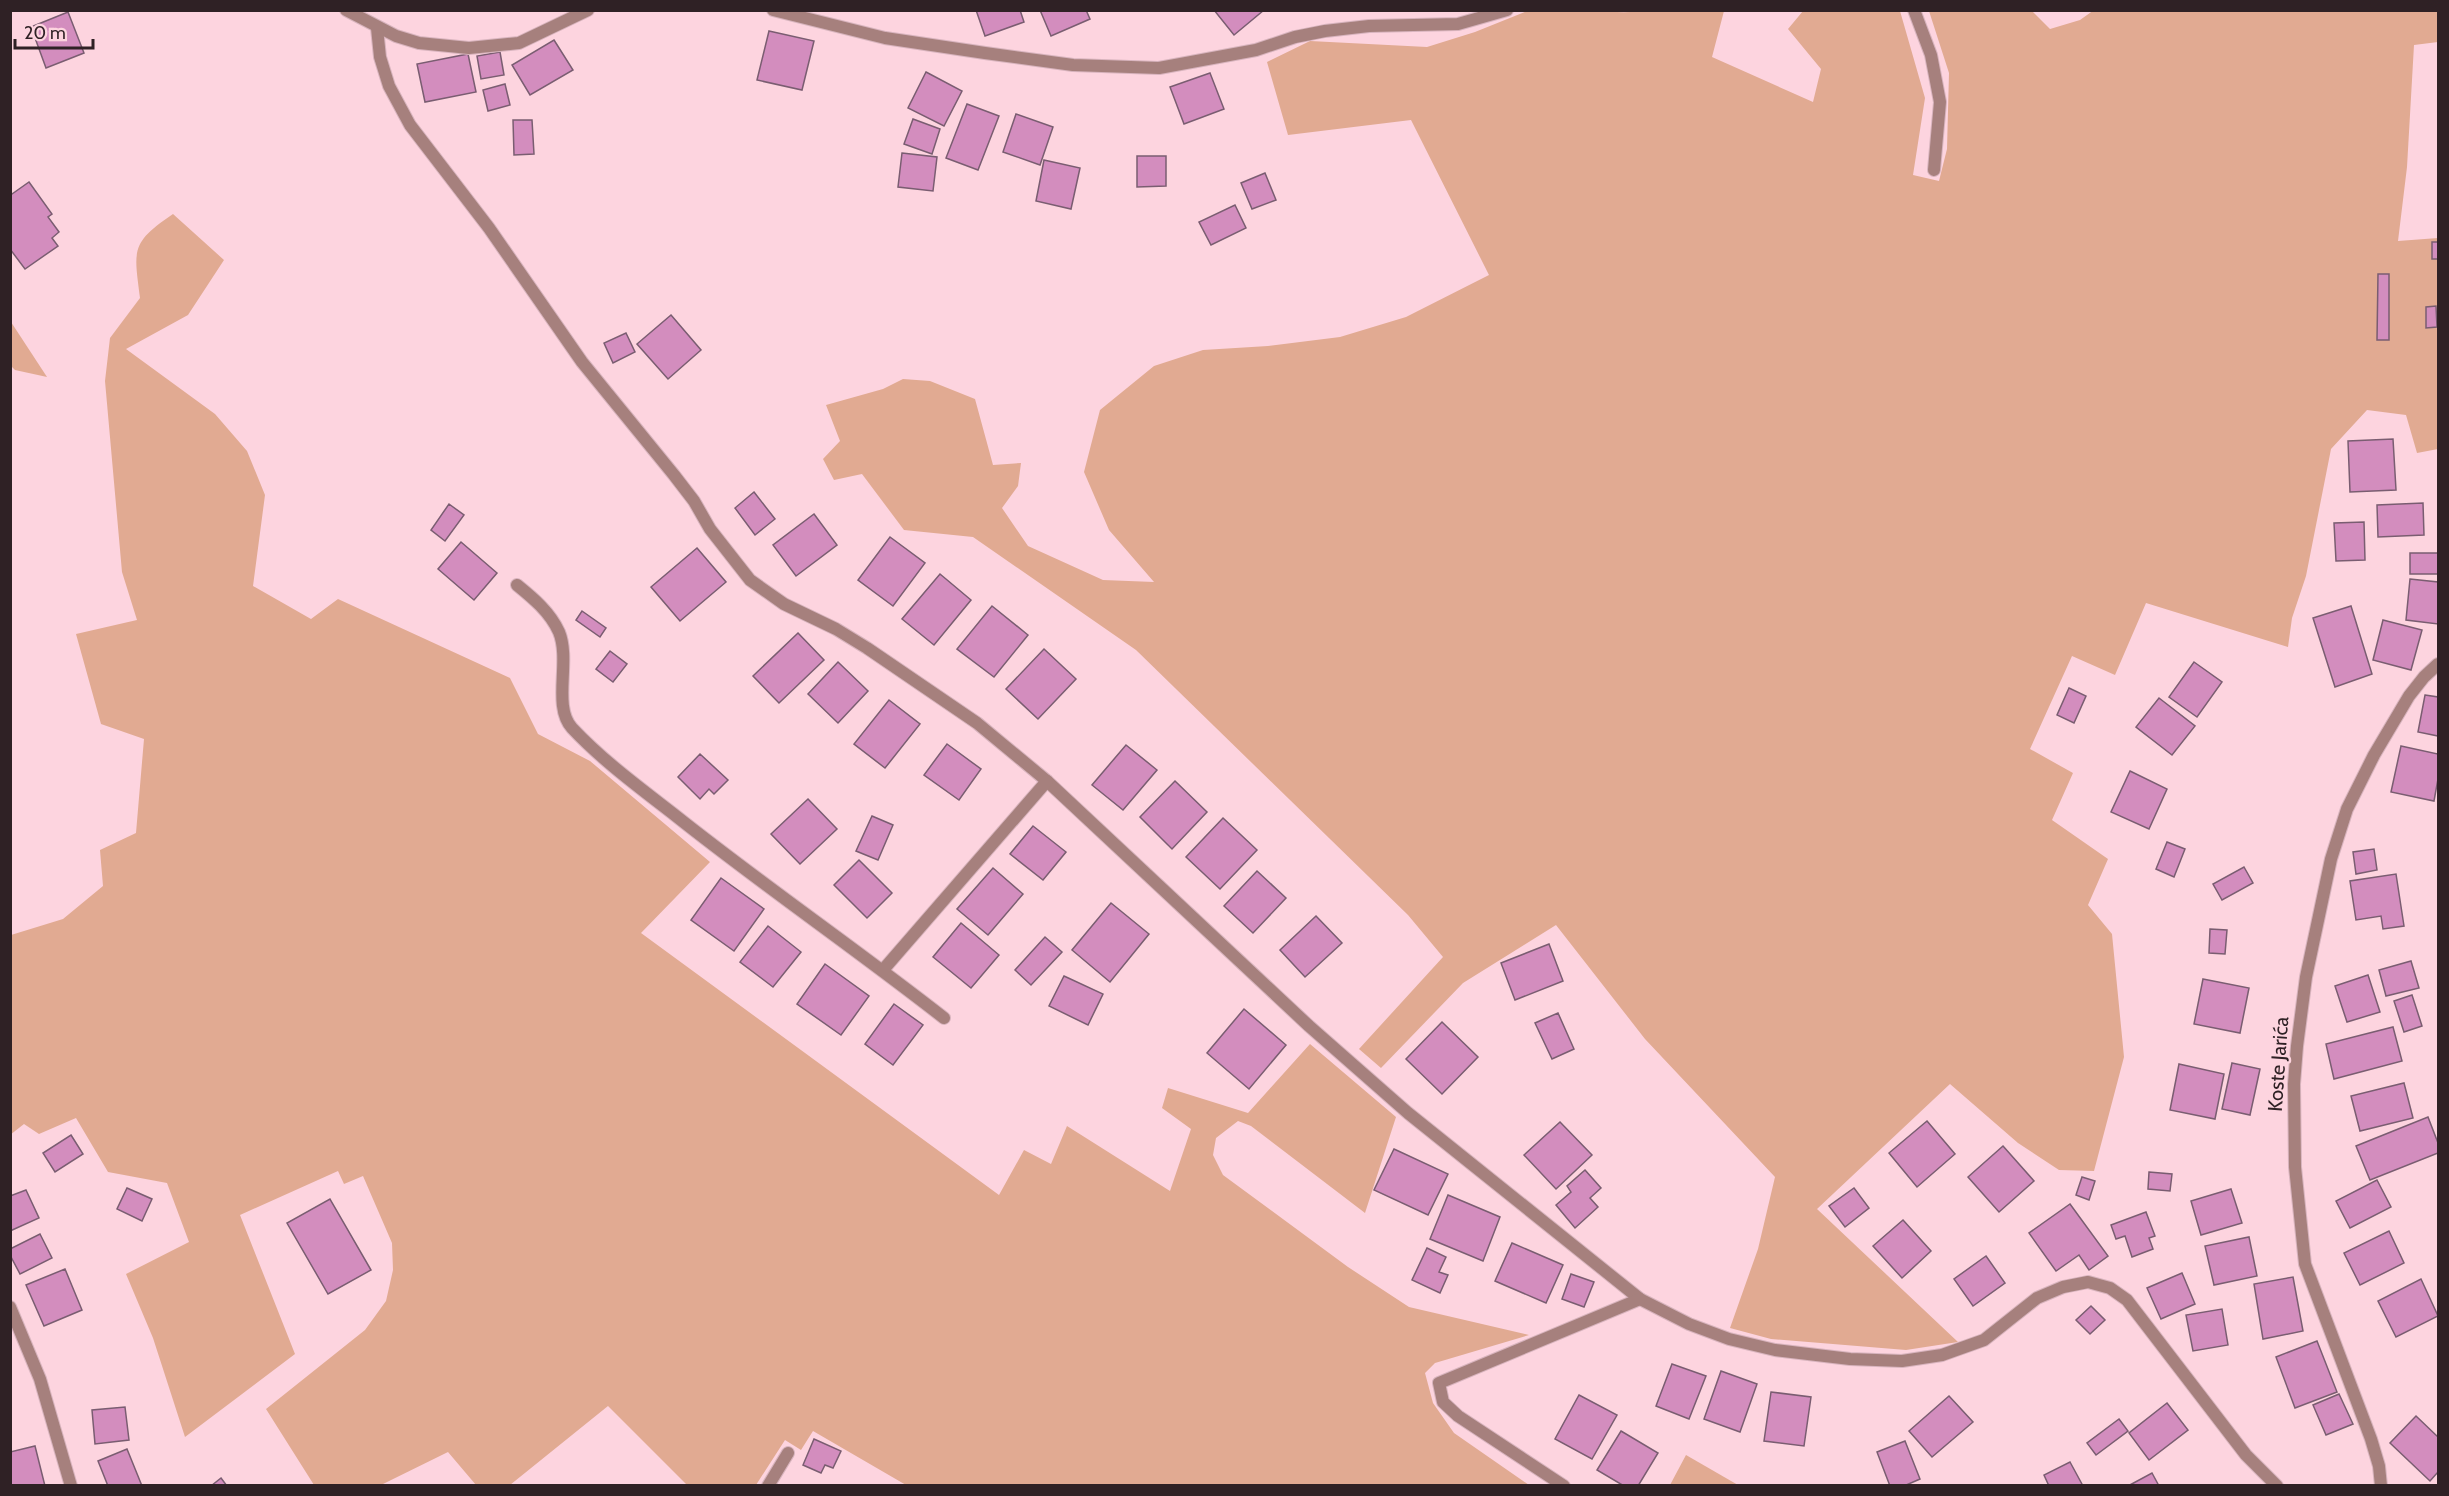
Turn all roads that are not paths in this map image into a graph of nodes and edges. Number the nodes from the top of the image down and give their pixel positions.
1 (346, 10) edge
2 (588, 10) edge
3 (772, 10) edge
4 (1507, 10) edge
5 (1914, 10) edge
6 (377, 28) junction
7 (1934, 170) dead end
8 (517, 585) dead end
9 (2439, 664) edge
10 (1047, 781) junction
11 (883, 970) junction
12 (944, 1018) dead end
13 (1640, 1299) junction
14 (10, 1307) edge
15 (788, 1453) dead end
16 (71, 1485) edge
17 (768, 1485) edge
18 (1564, 1485) edge
19 (2277, 1485) edge
20 (2381, 1485) edge

1 - 6 street
2 - 6 street
3 - 4 street
5 - 7 street
6 - 10 street
8 - 11 street
9 - 20 street, Koste Jarića
10 - 11 street
10 - 13 street
11 - 12 street
13 - 18 street
13 - 19 street
14 - 16 street
15 - 17 street

